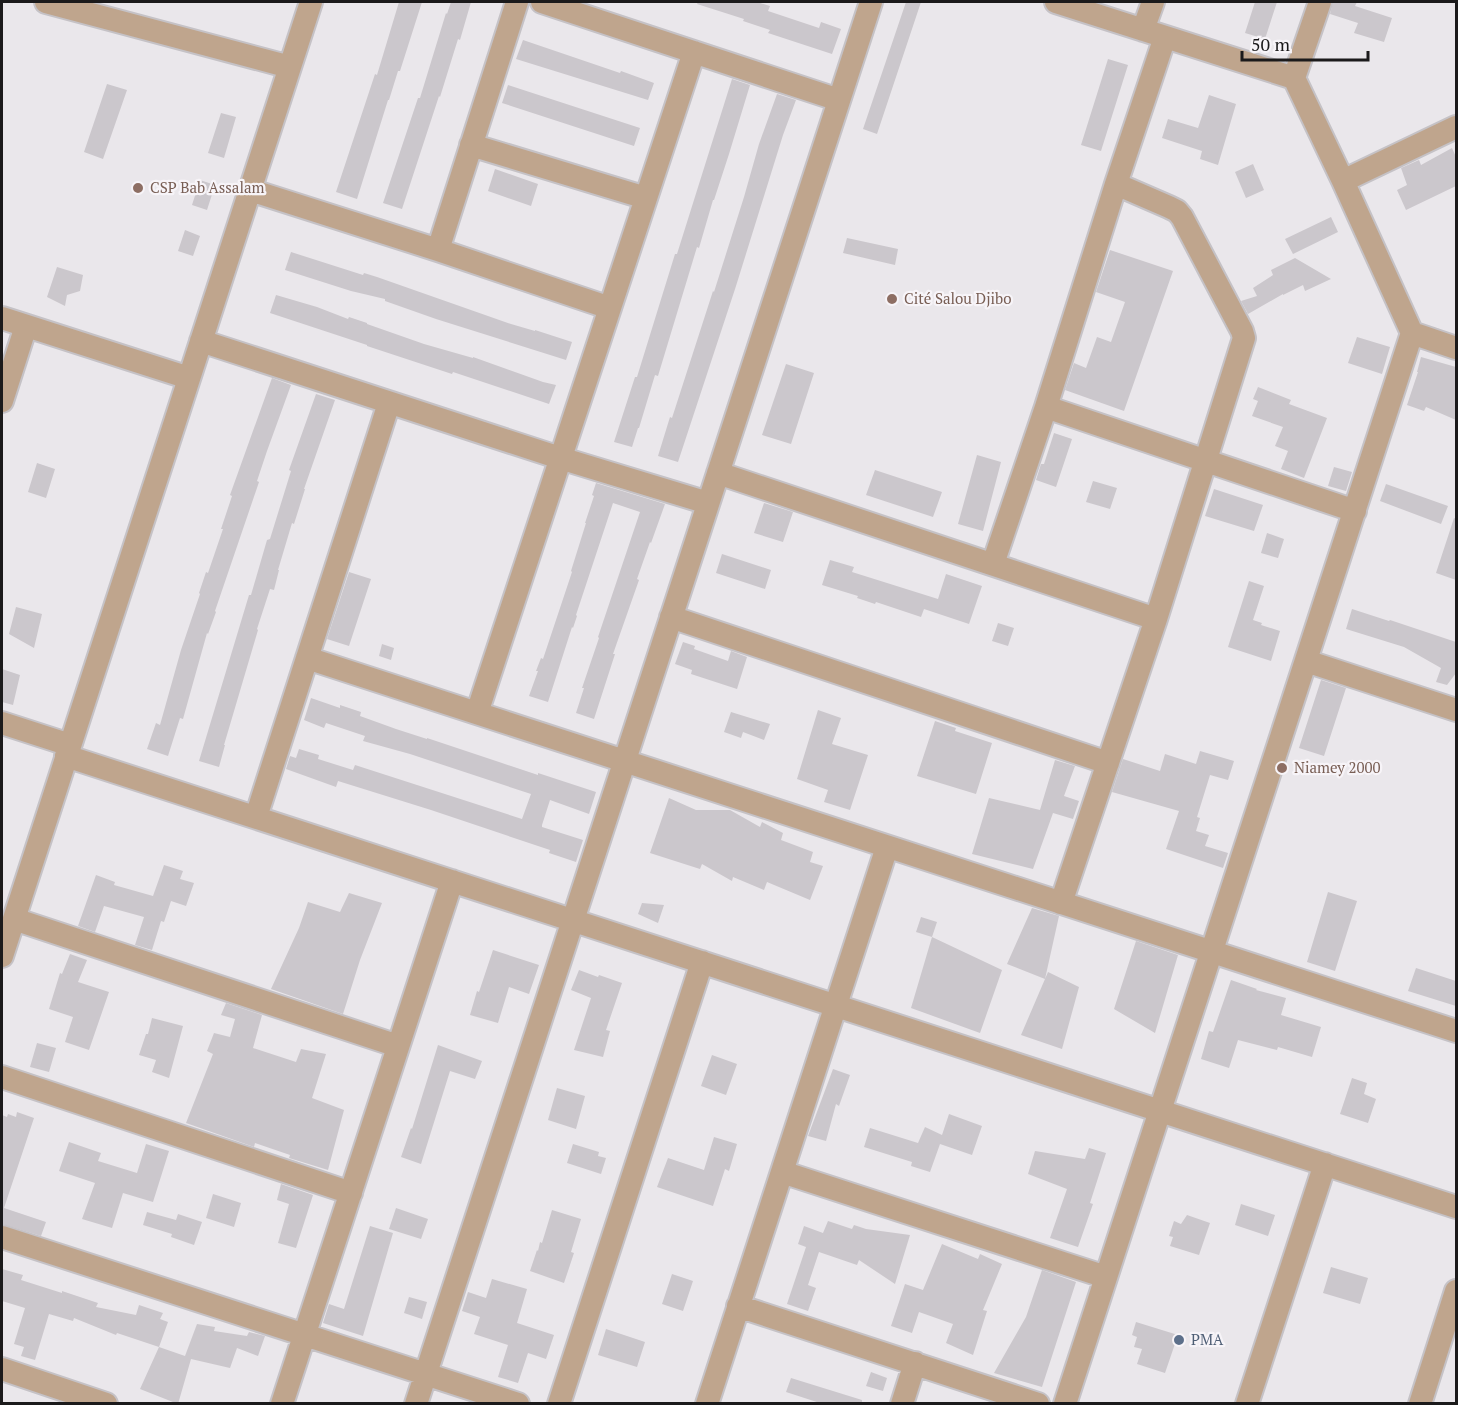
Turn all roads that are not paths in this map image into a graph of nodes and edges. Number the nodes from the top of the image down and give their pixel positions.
1 (46, 2) edge
2 (311, 2) edge
3 (517, 2) edge
4 (542, 2) edge
5 (871, 2) edge
6 (1056, 2) edge
7 (1153, 2) edge
8 (1320, 2) edge
9 (1143, 30) junction
10 (1165, 37) junction
11 (694, 52) junction
12 (290, 67) junction
13 (1294, 78) junction
14 (839, 100) junction
15 (1456, 127) edge
16 (471, 145) junction
17 (1343, 181) junction
18 (1116, 184) junction
19 (250, 190) junction
20 (646, 198) junction
21 (438, 250) junction
22 (610, 308) junction
23 (2, 318) edge
24 (26, 326) junction
25 (1412, 333) junction
26 (201, 341) junction
27 (1456, 348) edge
28 (189, 378) junction
29 (2, 401) edge
30 (389, 403) junction
31 (1046, 407) junction
32 (560, 458) junction
33 (1206, 461) junction
34 (718, 473) junction
35 (708, 503) junction
36 (1354, 511) junction
37 (993, 564) junction
38 (671, 617) junction
39 (1156, 619) junction
40 (307, 658) junction
41 (1306, 661) junction
42 (1456, 710) edge
43 (477, 713) junction
44 (2, 723) edge
45 (68, 751) junction
46 (624, 761) junction
47 (1108, 763) junction
48 (256, 818) junction
49 (887, 847) junction
50 (452, 881) junction
51 (1061, 903) junction
52 (14, 919) junction
53 (573, 920) junction
54 (1212, 952) junction
55 (2, 956) edge
56 (702, 962) junction
57 (836, 1005) junction
58 (1456, 1031) edge
59 (399, 1046) junction
60 (2, 1077) edge
61 (1160, 1111) junction
62 (1325, 1164) junction
63 (782, 1172) junction
64 (351, 1193) junction
65 (1456, 1207) edge
66 (2, 1237) edge
67 (1106, 1277) junction
68 (1456, 1291) edge
69 (738, 1306) junction
70 (304, 1335) junction
71 (915, 1363) junction
72 (2, 1369) edge
73 (426, 1374) junction
74 (106, 1404) edge
75 (282, 1404) edge
76 (416, 1404) edge
77 (518, 1404) edge
78 (559, 1404) edge
79 (707, 1404) edge
80 (902, 1404) edge
81 (1038, 1404) edge
82 (1065, 1404) edge
83 (1247, 1404) edge
84 (1420, 1404) edge

1 - 12 street
2 - 12 street
3 - 16 street
4 - 11 street
5 - 14 street
6 - 9 street
7 - 9 street
8 - 13 street
9 - 10 street
10 - 13 street
10 - 18 street
11 - 14 street
11 - 20 street
12 - 19 street
13 - 17 street
14 - 34 street
15 - 17 street
16 - 20 street
16 - 21 street
17 - 25 street
18 - 31 street
18 - 33 street
19 - 21 street
19 - 26 street
20 - 22 street
21 - 22 street
22 - 32 street
23 - 24 street
24 - 28 street
24 - 29 street
25 - 27 street
25 - 36 street
26 - 28 street
26 - 30 street
28 - 45 street
30 - 32 street
30 - 40 street
31 - 33 street
31 - 37 street
32 - 35 street
32 - 43 street
33 - 36 street
33 - 39 street
34 - 35 street
34 - 37 street
35 - 38 street
36 - 41 street
37 - 39 street
38 - 46 street
38 - 47 street
39 - 47 street
40 - 43 street
40 - 48 street
41 - 42 street
41 - 54 street
43 - 46 street
44 - 45 street
45 - 48 street
45 - 52 street
46 - 49 street
46 - 53 street
47 - 51 street
48 - 50 street
49 - 51 street
49 - 57 street
50 - 53 street
50 - 59 street
51 - 54 street
52 - 55 street
52 - 59 street
53 - 56 street
53 - 73 street
54 - 58 street
54 - 61 street
56 - 57 street
56 - 78 street
57 - 61 street
57 - 63 street
59 - 64 street
60 - 64 street
61 - 62 street
61 - 67 street
62 - 65 street
62 - 83 street
63 - 67 street
63 - 69 street
64 - 70 street
66 - 70 street
67 - 82 street
68 - 84 street
69 - 71 street
69 - 79 street
70 - 73 street
70 - 75 street
71 - 80 street
71 - 81 street
72 - 74 street
73 - 76 street
73 - 77 street

